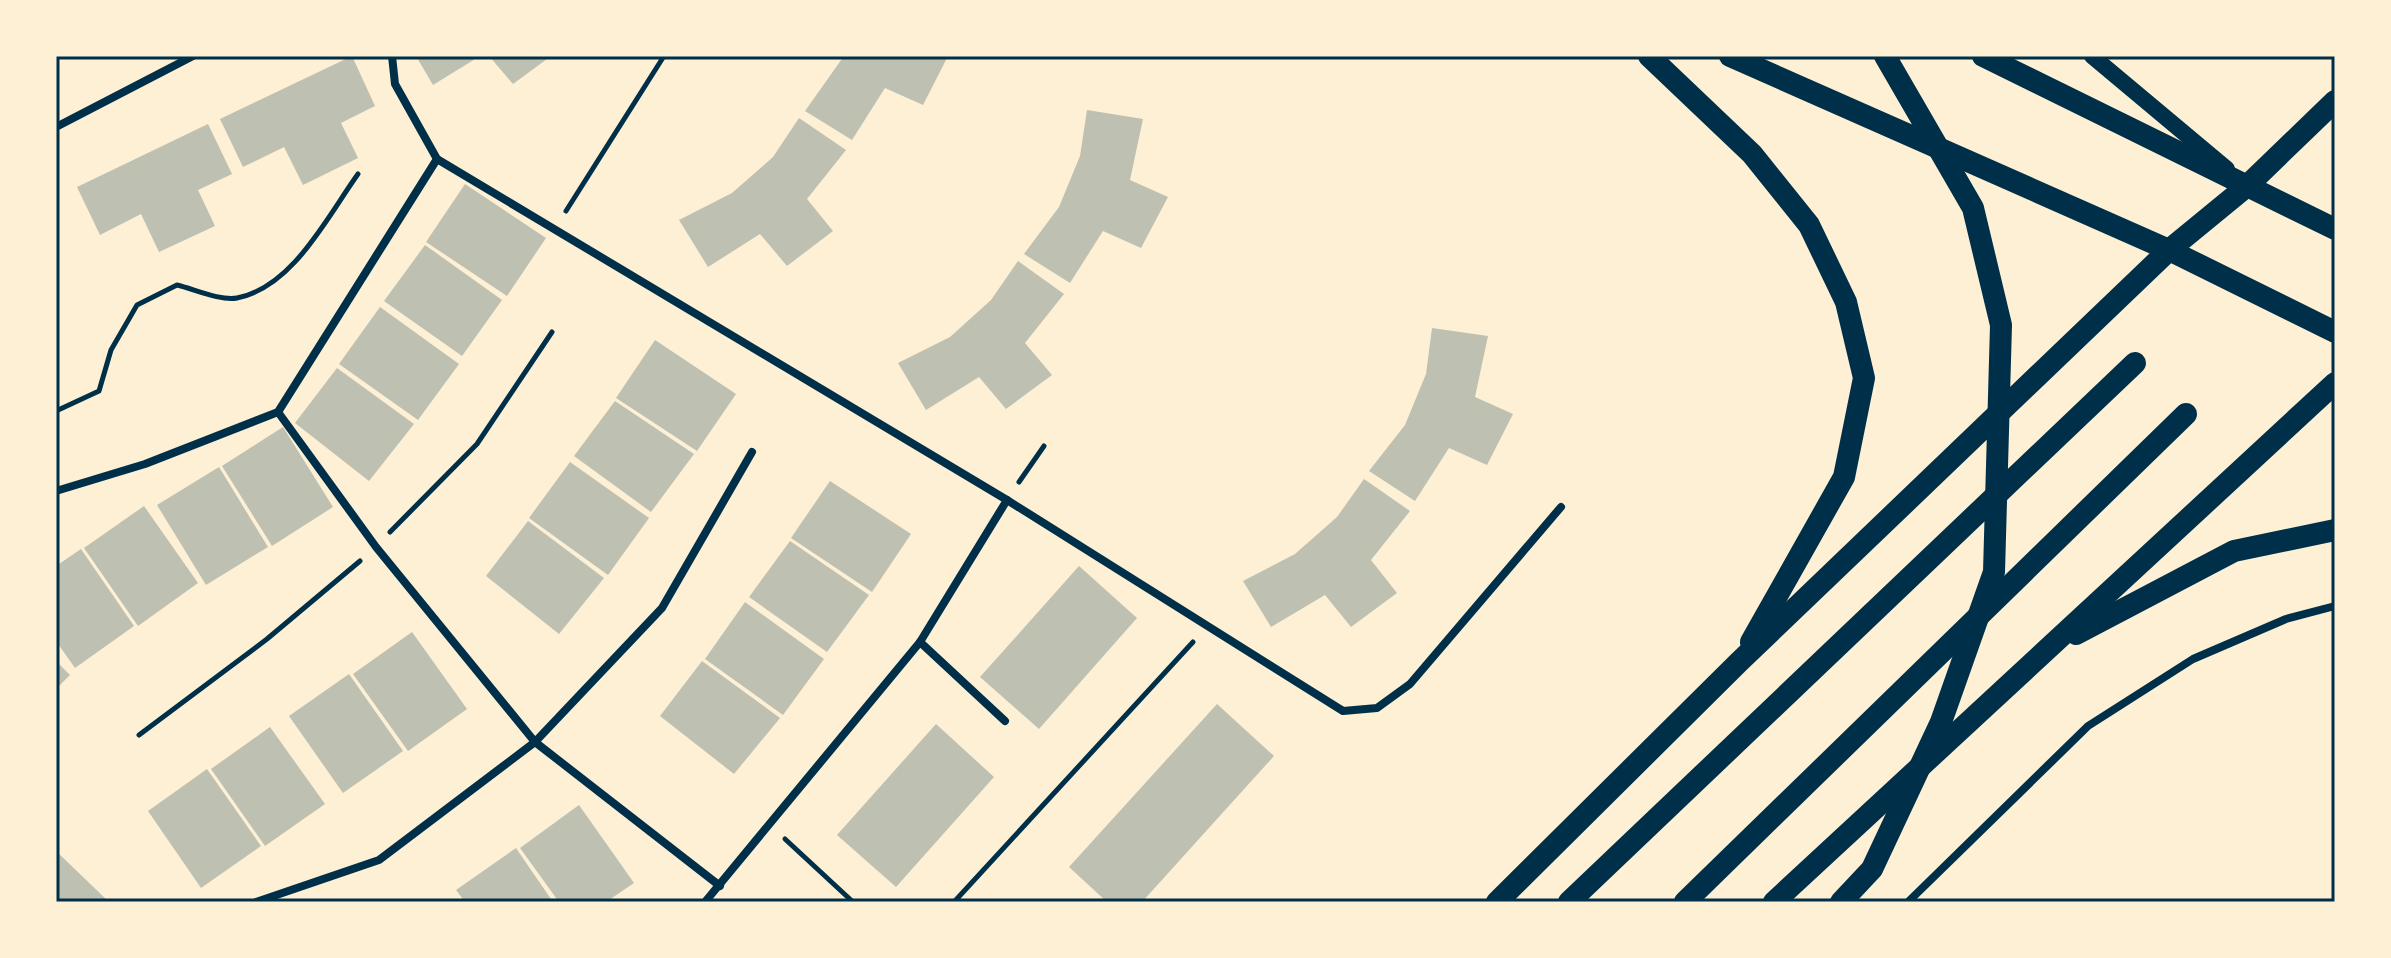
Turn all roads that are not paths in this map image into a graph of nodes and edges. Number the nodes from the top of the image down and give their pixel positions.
1 (193, 56) edge
2 (392, 56) edge
3 (1649, 56) edge
4 (1730, 56) edge
5 (1885, 56) edge
6 (1983, 56) edge
7 (2092, 56) edge
8 (2335, 101) edge
9 (56, 127) edge
10 (437, 159) junction
11 (2247, 186) junction
12 (2335, 229) edge
13 (2169, 250) junction
14 (2335, 332) edge
15 (2135, 363) dead end
16 (2335, 383) edge
17 (278, 412) junction
18 (2186, 414) dead end
19 (752, 452) dead end
20 (56, 491) edge
21 (1007, 500) junction
22 (1561, 507) dead end
23 (2335, 530) edge
24 (2335, 606) edge
25 (920, 642) junction
26 (2047, 650) junction
27 (1739, 662) junction
28 (1005, 721) dead end
29 (535, 742) junction
30 (720, 886) junction
31 (256, 902) edge
32 (705, 902) edge
33 (1497, 902) edge
34 (1569, 902) edge
35 (1685, 902) edge
36 (1774, 902) edge
37 (1841, 902) edge
38 (1908, 902) edge

1 - 9 street
2 - 10 street
3 - 27 highway
4 - 13 highway
5 - 37 highway
6 - 11 highway
7 - 11 main road
8 - 11 highway
10 - 17 street
10 - 21 street
11 - 12 highway
11 - 13 highway
13 - 14 highway
13 - 27 highway
15 - 34 highway
16 - 26 highway
17 - 20 street
17 - 29 street
18 - 35 highway
19 - 29 street
21 - 22 street
21 - 25 street
23 - 26 highway
24 - 38 street
25 - 28 street
25 - 30 street
26 - 36 highway
27 - 33 highway
29 - 30 street
29 - 31 street
30 - 32 street

